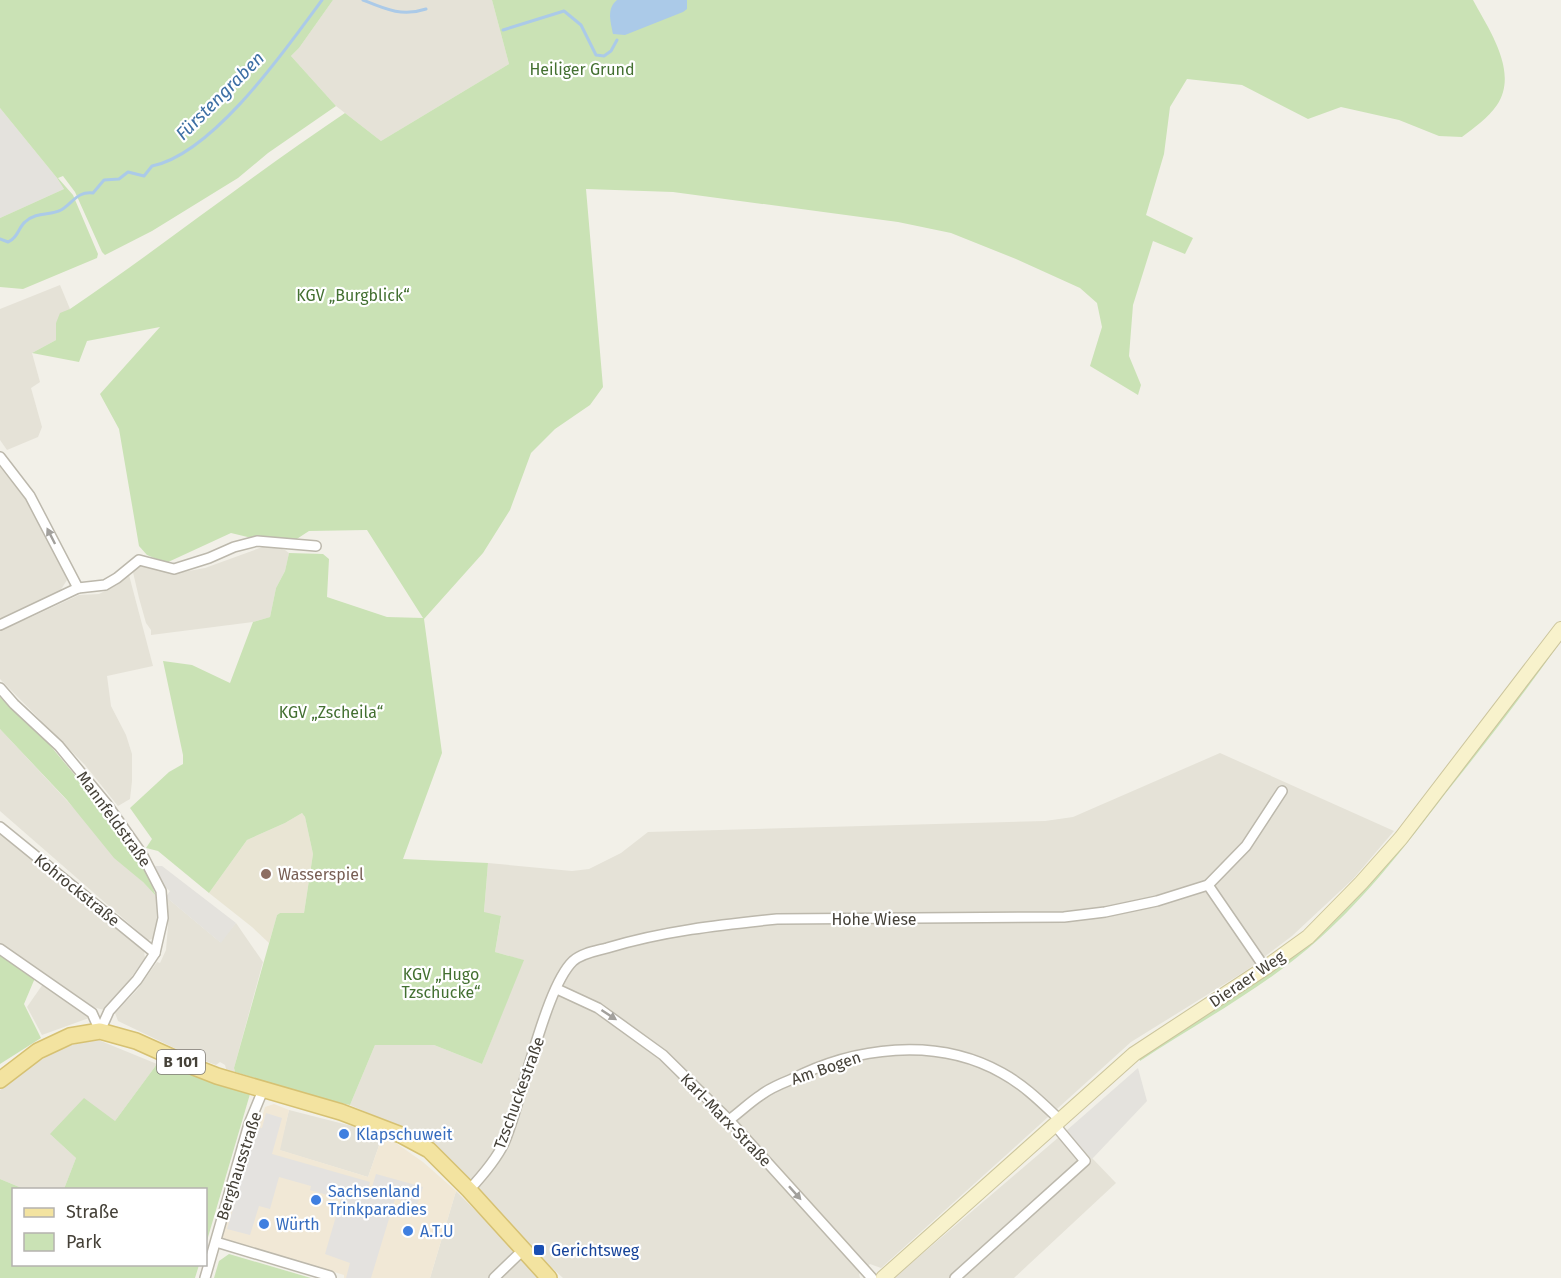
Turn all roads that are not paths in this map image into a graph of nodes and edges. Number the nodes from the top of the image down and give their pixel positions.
1 (0, 457) edge
2 (316, 546) dead end
3 (78, 588) junction
4 (0, 625) edge
5 (1561, 629) edge
6 (0, 688) edge
7 (1282, 791) dead end
8 (0, 827) edge
9 (1208, 885) junction
10 (0, 949) edge
11 (155, 953) junction
12 (1264, 969) junction
13 (557, 989) junction
14 (100, 1031) junction
15 (0, 1080) edge
16 (263, 1090) junction
17 (729, 1120) junction
18 (1056, 1122) junction
19 (469, 1190) junction
20 (216, 1242) junction
21 (523, 1250) junction
22 (205, 1278) edge
23 (331, 1278) edge
24 (494, 1278) edge
25 (549, 1278) edge
26 (872, 1278) edge
27 (883, 1278) edge
28 (955, 1278) edge

3 -> 1 street
2 - 3 street
3 - 4 street
5 - 12 main road, Dieraer Weg
6 - 11 street, Mannfeldstraße
7 - 9 street, Hohe Wiese
8 - 11 street, Kohrockstraße
9 - 12 street
9 - 13 street, Hohe Wiese
10 - 14 street
11 - 14 street, Mannfeldstraße
12 - 18 main road, Dieraer Weg
13 -> 17 street, Karl-Marx-Straße
13 - 19 street, Tzschuckestraße
14 - 15 main road, B 101
14 - 16 main road, B 101
16 - 19 main road, B 101
16 - 20 street, Berghausstraße
17 - 18 street, Am Bogen
17 -> 26 street, Karl-Marx-Straße
18 - 27 main road, Dieraer Weg
18 - 28 street, Am Bogen
19 - 21 main road, B 101
20 - 22 street, Berghausstraße
20 - 23 street, Berghausstraße
21 - 24 street
21 - 25 main road, B 101

